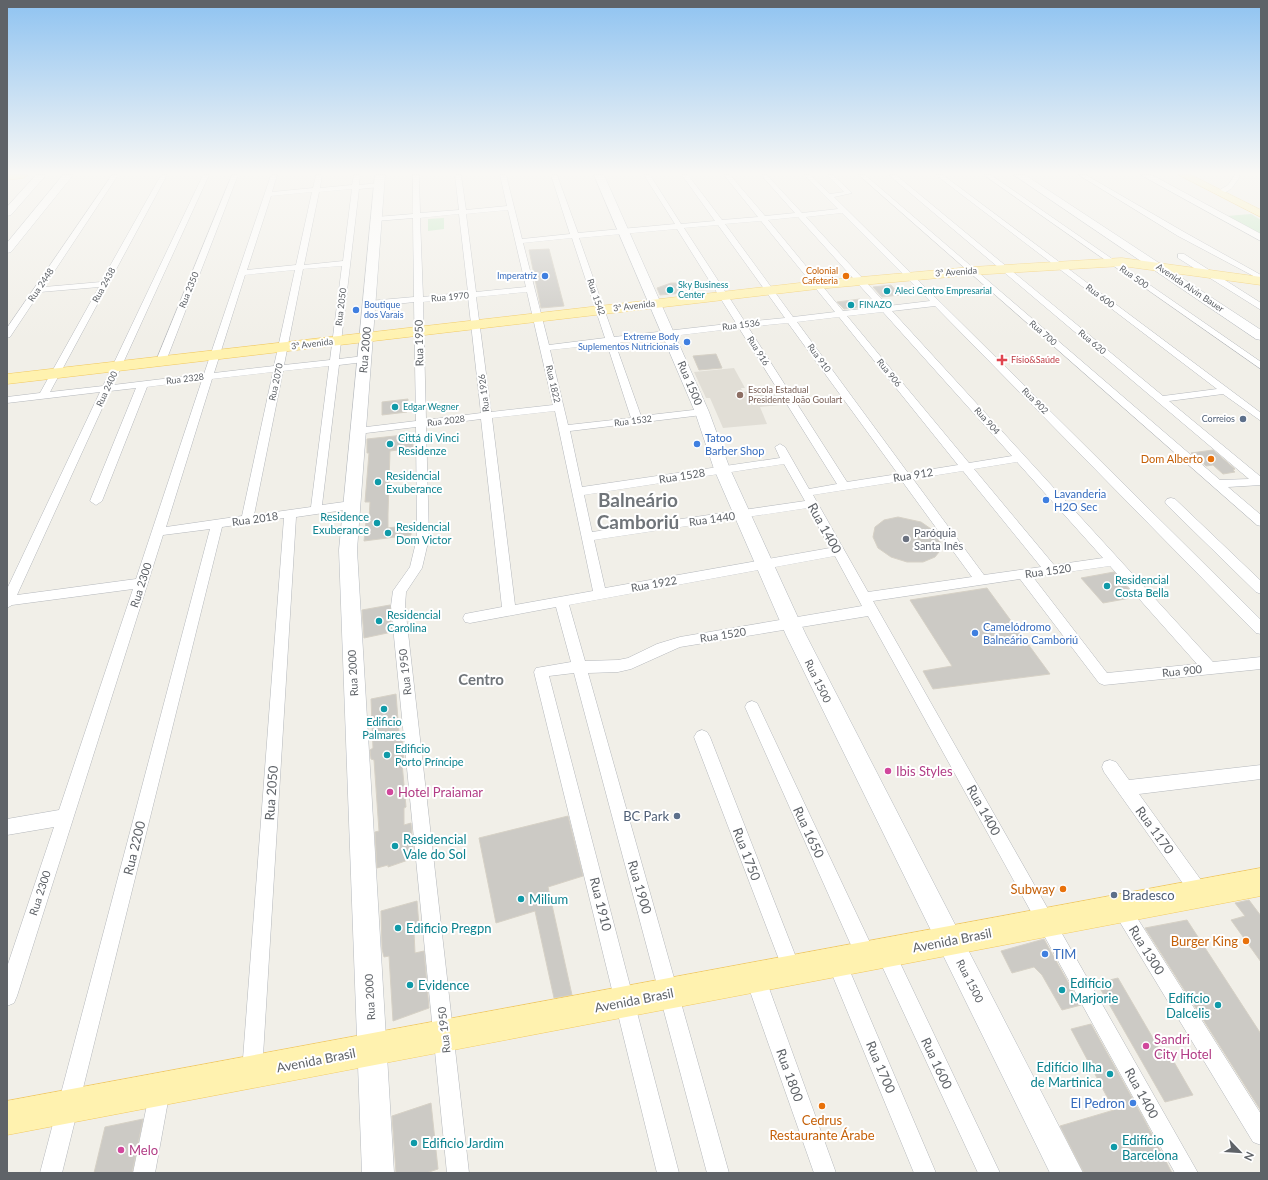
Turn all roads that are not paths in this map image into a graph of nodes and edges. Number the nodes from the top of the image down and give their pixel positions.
1 (23, 230) edge
2 (78, 230) edge
3 (134, 230) edge
4 (180, 230) edge
5 (213, 230) edge
6 (256, 230) edge
7 (308, 230) edge
8 (350, 230) edge
9 (375, 230) edge
10 (417, 230) edge
11 (465, 230) edge
12 (517, 230) edge
13 (573, 230) edge
14 (633, 230) edge
15 (682, 230) edge
16 (726, 230) edge
17 (773, 230) edge
18 (815, 230) edge
19 (863, 230) edge
20 (925, 230) edge
21 (958, 230) edge
22 (1012, 230) edge
23 (1066, 230) edge
24 (1102, 230) edge
25 (1174, 230) edge
26 (1247, 230) edge
27 (623, 231) junction
28 (575, 236) junction
29 (1261, 238) edge
30 (520, 241) junction
31 (7, 250) edge
32 (1181, 256) dead end
33 (1112, 262) junction
34 (346, 264) junction
35 (1059, 265) junction
36 (1156, 266) junction
37 (300, 268) junction
38 (1004, 268) junction
39 (972, 271) junction
40 (242, 273) junction
41 (1208, 274) junction
42 (910, 276) junction
43 (1261, 278) edge
44 (860, 280) junction
45 (1261, 281) edge
46 (104, 284) junction
47 (817, 285) junction
48 (531, 289) junction
49 (37, 290) junction
50 (769, 290) junction
51 (472, 295) junction
52 (723, 296) junction
53 (418, 300) junction
54 (937, 303) junction
55 (368, 304) junction
56 (655, 304) junction
57 (1261, 307) edge
58 (885, 309) junction
59 (600, 310) junction
60 (841, 314) junction
61 (537, 317) junction
62 (791, 320) junction
63 (476, 324) junction
64 (742, 325) junction
65 (419, 331) junction
66 (668, 334) junction
67 (7, 335) edge
68 (1261, 336) edge
69 (366, 337) junction
70 (337, 340) junction
71 (610, 340) junction
72 (283, 347) junction
73 (545, 348) junction
74 (216, 355) junction
75 (364, 359) junction
76 (161, 361) junction
77 (334, 362) junction
78 (117, 366) junction
79 (1261, 366) edge
80 (278, 369) junction
81 (55, 373) junction
82 (208, 377) junction
83 (7, 379) edge
84 (144, 384) junction
85 (107, 388) junction
86 (1226, 391) junction
87 (43, 396) junction
88 (1161, 399) junction
89 (7, 400) edge
90 (559, 407) junction
91 (702, 412) junction
92 (486, 416) junction
93 (1261, 418) edge
94 (637, 420) junction
95 (421, 424) junction
96 (564, 430) junction
97 (358, 431) junction
98 (783, 454) joint
99 (1020, 458) junction
100 (966, 467) junction
101 (722, 469) junction
102 (905, 476) junction
103 (1218, 484) junction
104 (844, 487) junction
105 (577, 492) junction
106 (808, 498) junction
107 (96, 501) dead end
108 (1171, 502) dead end
109 (351, 505) junction
110 (316, 510) junction
111 (290, 514) junction
112 (743, 514) junction
113 (247, 520) junction
114 (1261, 522) edge
115 (216, 524) junction
116 (158, 532) junction
117 (588, 537) junction
118 (838, 551) junction
119 (1114, 561) junction
120 (765, 564) junction
121 (1051, 570) junction
122 (1023, 574) junction
123 (981, 580) junction
124 (141, 582) junction
125 (1261, 589) edge
126 (600, 594) junction
127 (561, 601) junction
128 (7, 602) edge
129 (868, 604) junction
130 (509, 611) junction
131 (470, 618) dead end
132 (792, 624) junction
133 (1261, 629) edge
134 (1261, 663) edge
135 (578, 667) junction
136 (1210, 668) junction
137 (752, 707) dead end
138 (702, 737) dead end
139 (1110, 767) dead end
140 (1261, 772) edge
141 (1125, 788) junction
142 (65, 817) junction
143 (7, 827) edge
144 (1258, 887) edge
145 (1200, 893) junction
146 (1121, 908) junction
147 (1047, 922) junction
148 (949, 940) junction
149 (875, 954) junction
150 (836, 962) junction
151 (792, 970) junction
152 (755, 977) junction
153 (669, 993) junction
154 (7, 996) edge
155 (626, 1002) junction
156 (444, 1036) junction
157 (373, 1049) junction
158 (252, 1072) junction
159 (160, 1089) junction
160 (68, 1107) junction
161 (7, 1118) edge
162 (1261, 1134) edge
163 (51, 1173) edge
164 (144, 1173) edge
165 (378, 1173) edge
166 (458, 1173) edge
167 (668, 1173) edge
168 (718, 1173) edge
169 (825, 1173) edge
170 (925, 1173) edge
171 (989, 1173) edge
172 (1067, 1173) edge
173 (1187, 1173) edge

1 - 31 main road
2 - 49 street, Rua 2448
3 - 46 street, Rua 2438
4 - 78 street, Rua 2400
5 - 76 street, Rua 2350
6 - 40 street, Rua 2300
7 - 37 street, Rua 2070
8 - 34 street, Rua 2050
9 - 55 main road, Rua 2000
10 - 53 street, Rua 1950
11 - 51 street, Rua 1926
12 - 30 street, Rua 1822
13 - 28 street, Rua 1542
14 - 27 street
15 - 52 street, Rua 916
16 - 50 street, Rua 910
17 - 47 street, Rua 906
18 - 44 street, Rua 904
19 - 42 street, Rua 902
20 - 39 street, Rua 700
21 - 38 street, Rua 620
22 - 35 street, Rua 600
23 - 33 street, Rua 500
24 - 36 main road, Avenida Alvin Bauer
25 - 43 street
26 - 29 main road
27 - 28 street
27 - 56 main road, Rua 1500
28 - 30 street
28 - 59 street, Rua 1542
30 - 48 street, Rua 1822
32 - 41 street
33 - 35 main road, 3ª Avenida
33 - 36 main road, 3ª Avenida
33 - 79 street, Rua 500
34 - 37 street
34 - 70 street, Rua 2050
35 - 38 main road, 3ª Avenida
35 - 86 street, Rua 600
36 - 41 main road, 3ª Avenida
36 - 68 main road, Avenida Alvin Bauer
37 - 40 street
37 - 72 street, Rua 2070
38 - 39 main road, 3ª Avenida
38 - 88 street, Rua 620
39 - 42 main road, 3ª Avenida
39 - 103 street, Rua 700
40 - 74 street, Rua 2300
41 - 45 main road, 3ª Avenida
41 - 57 street
42 - 44 main road, 3ª Avenida
42 - 54 street, Rua 902
44 - 47 main road, 3ª Avenida
44 - 58 street, Rua 904
46 - 49 street
46 - 81 street, Rua 2438
47 - 50 main road, 3ª Avenida
47 - 60 street, Rua 906
48 - 51 street, Rua 1970
48 - 61 street, Rua 1822
49 - 67 street, Rua 2448
50 - 52 main road, 3ª Avenida
50 - 62 street, Rua 910
51 - 53 street, Rua 1970
51 - 63 street, Rua 1926
52 - 56 main road, 3ª Avenida
52 - 64 street, Rua 916
53 - 55 street, Rua 1970
53 - 65 street, Rua 1950
54 - 58 street, Rua 1536
54 - 133 street, Rua 902
55 - 69 main road, Rua 2000
56 - 59 main road, 3ª Avenida
56 - 66 main road, Rua 1500
58 - 60 street, Rua 1536
58 - 99 street, Rua 904
59 - 61 main road, 3ª Avenida
59 - 71 street, Rua 1542
60 - 62 street, Rua 1536
60 - 100 street, Rua 906
61 - 63 main road, 3ª Avenida
61 - 73 street, Rua 1822
62 - 64 street, Rua 1536
62 - 102 street, Rua 910
63 - 65 main road, 3ª Avenida
63 - 92 street, Rua 1926
64 - 66 street, Rua 1536
64 - 104 street, Rua 916
65 - 69 main road, 3ª Avenida
65 - 95 street, Rua 1950
66 - 71 street, Rua 1536
66 - 91 main road, Rua 1500
69 - 70 main road, 3ª Avenida
69 - 75 main road, Rua 2000
70 - 72 main road, 3ª Avenida
70 - 77 street, Rua 2050
71 - 73 street, Rua 1536
71 - 94 street, Rua 1542
72 - 74 main road, 3ª Avenida
72 - 80 street, Rua 2070
73 - 90 street, Rua 1822
74 - 76 main road, 3ª Avenida
74 - 82 street, Rua 2300
75 - 77 street, Rua 2328
75 - 97 main road, Rua 2000
76 - 78 main road, 3ª Avenida
77 - 80 street, Rua 2328
77 - 110 street, Rua 2050
78 - 81 main road, 3ª Avenida
78 - 85 street, Rua 2400
80 - 82 street, Rua 2328
80 - 113 street, Rua 2070
81 - 83 main road, 3ª Avenida
81 - 87 street, Rua 2438
82 - 84 street, Rua 2328
82 - 116 street, Rua 2300
84 - 85 street, Rua 2328
84 - 107 street
85 - 87 street, Rua 2328
85 - 128 street, Rua 2400
86 - 88 street
86 - 93 street, Rua 600
87 - 89 street, Rua 2328
88 - 103 street, Rua 620
90 - 92 street, Rua 2028
90 - 96 street, Rua 1822
91 - 94 street, Rua 1532
91 - 101 main road, Rua 1500
92 - 95 street, Rua 2028
92 - 130 street, Rua 1926
94 - 96 street, Rua 1532
95 - 97 street, Rua 2028
95 - 156 street, Rua 1950
96 - 105 street, Rua 1822
97 - 109 main road, Rua 2000
98 - 101 street, Rua 1528
98 - 106 street, Rua 1400
99 - 100 street, Rua 912
99 - 119 street, Rua 904
100 - 102 street, Rua 912
100 - 121 street, Rua 906
101 - 105 street, Rua 1528
101 - 112 main road, Rua 1500
102 - 104 street, Rua 912
102 - 123 street, Rua 910
103 - 114 street, Rua 700
104 - 106 street, Rua 912
105 - 117 street, Rua 1822
106 - 112 street, Rua 1440
106 - 118 street, Rua 1400
108 - 125 street
109 - 110 street, Rua 2018
109 - 157 main road, Rua 2000
110 - 111 street, Rua 2018
111 - 113 street, Rua 2018
111 - 158 street, Rua 2050
112 - 117 street, Rua 1440
112 - 120 main road, Rua 1500
113 - 115 street, Rua 2018
115 - 116 street, Rua 2018
115 - 160 street, Rua 2200
116 - 124 street, Rua 2300
117 - 126 street, Rua 1822
118 - 120 street, Rua 1922
118 - 129 street, Rua 1400
119 - 121 street, Rua 1520
119 - 136 street, Rua 904
120 - 126 street, Rua 1922
120 - 132 main road, Rua 1500
121 - 122 street, Rua 1520
122 - 123 street, Rua 1520
122 - 136 street, Rua 900
123 - 129 street, Rua 1520
124 - 128 street
124 - 142 street, Rua 2300
126 - 127 street, Rua 1922
127 - 130 street, Rua 1922
127 - 135 street, Rua 1900
129 - 132 street, Rua 1520
129 - 147 street, Rua 1400
130 - 131 street, Rua 1922
132 - 135 street, Rua 1520
132 - 148 main road, Rua 1500
134 - 136 street, Rua 900
135 - 153 street, Rua 1900
135 - 155 street, Rua 1910
137 - 149 street, Rua 1650
138 - 151 street, Rua 1750
139 - 141 street, Rua 1170
140 - 141 street
141 - 145 street, Rua 1170
142 - 143 street
142 - 154 street, Rua 2300
144 - 145 main road, Avenida Brasil
145 - 146 main road, Avenida Brasil
146 - 147 main road, Avenida Brasil
146 - 162 street, Rua 1300
147 - 148 main road, Avenida Brasil
147 - 173 street, Rua 1400
148 - 149 main road, Avenida Brasil
148 - 172 main road, Rua 1500
149 - 150 main road, Avenida Brasil
149 - 171 street, Rua 1600
150 - 151 main road, Avenida Brasil
150 - 170 street, Rua 1700
151 - 152 main road, Avenida Brasil
152 - 153 main road, Avenida Brasil
152 - 169 street, Rua 1800
153 - 155 main road, Avenida Brasil
153 - 168 street, Rua 1900
155 - 156 main road, Avenida Brasil
155 - 167 street, Rua 1910
156 - 157 main road, Avenida Brasil
156 - 166 street, Rua 1950
157 - 158 main road, Avenida Brasil
157 - 165 main road, Rua 2000
158 - 159 main road, Avenida Brasil
159 - 160 main road, Avenida Brasil
159 - 164 street
160 - 161 main road, Avenida Brasil
160 - 163 street, Rua 2200

